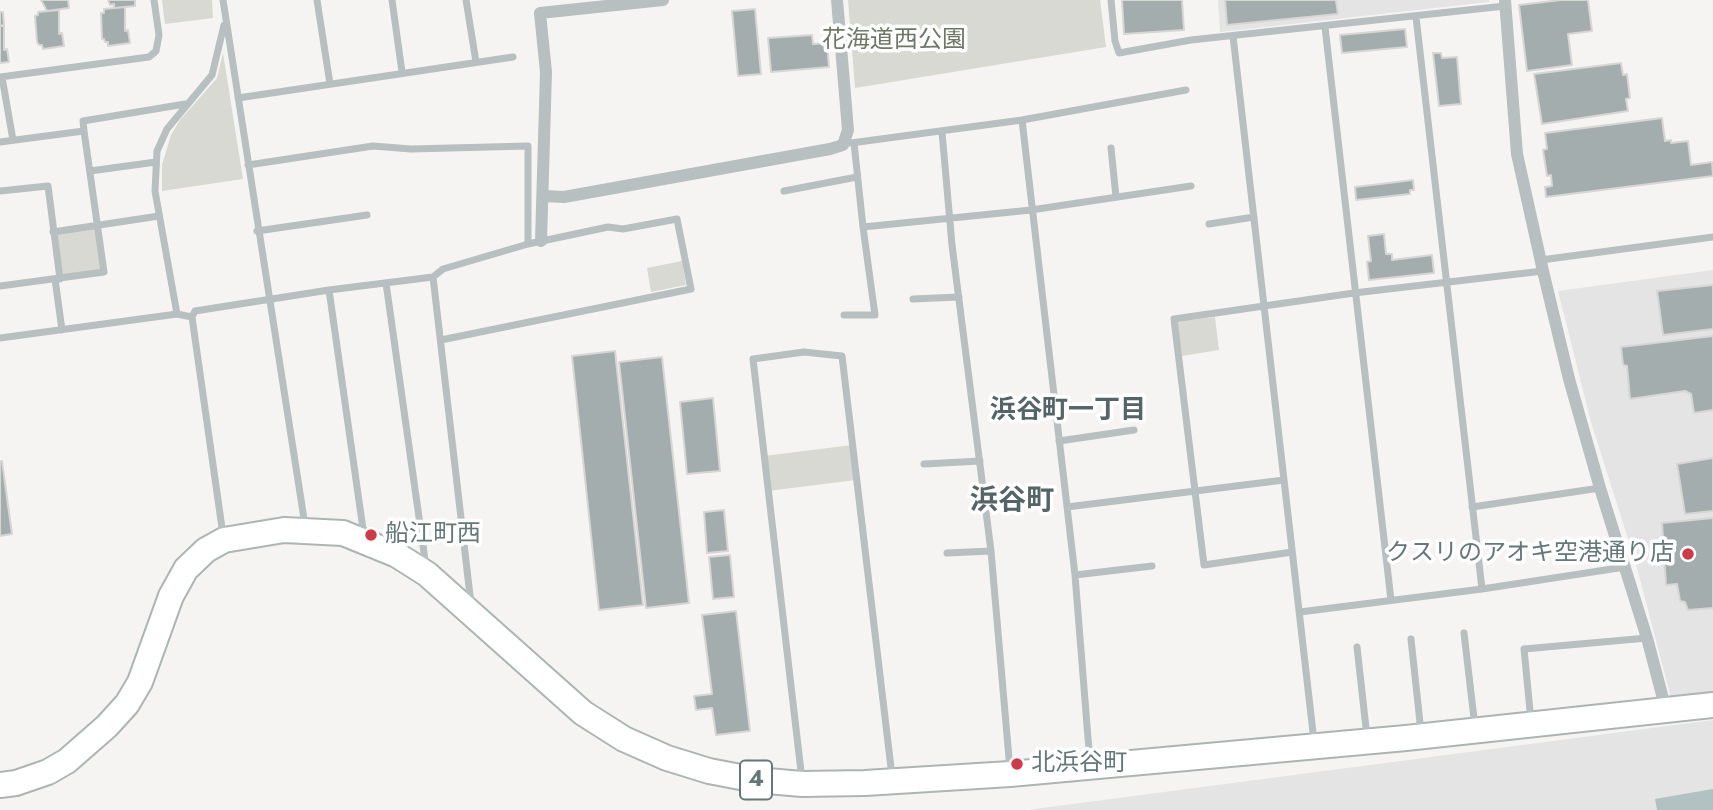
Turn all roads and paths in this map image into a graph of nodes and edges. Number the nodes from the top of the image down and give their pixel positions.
1 (154, 0) edge
2 (223, 0) edge
3 (317, 0) edge
4 (392, 0) edge
5 (466, 0) edge
6 (663, 0) edge
7 (837, 0) edge
8 (1111, 0) edge
9 (1505, 3) edge
10 (539, 6) edge
11 (1416, 17) junction
12 (225, 19) junction
13 (1325, 27) junction
14 (1233, 36) junction
15 (513, 57) dead end
16 (476, 62) junction
17 (402, 72) junction
18 (1, 77) edge
19 (330, 84) junction
20 (1186, 90) dead end
21 (238, 98) junction
22 (185, 104) junction
23 (1022, 120) junction
24 (84, 131) junction
25 (942, 132) junction
26 (13, 140) junction
27 (0, 142) edge
28 (848, 144) junction
29 (1111, 148) dead end
30 (156, 162) junction
31 (248, 165) junction
32 (90, 171) junction
33 (858, 177) junction
34 (1191, 186) dead end
35 (0, 191) edge
36 (784, 191) dead end
37 (544, 196) junction
38 (1116, 197) junction
39 (1031, 210) junction
40 (368, 215) dead end
41 (159, 216) junction
42 (1254, 217) junction
43 (950, 219) junction
44 (1209, 224) dead end
45 (98, 225) junction
46 (863, 227) junction
47 (257, 231) junction
48 (53, 232) junction
49 (1713, 237) edge
50 (535, 242) junction
51 (1542, 265) junction
52 (433, 277) junction
53 (57, 279) junction
54 (1445, 282) junction
55 (386, 283) junction
56 (0, 286) edge
57 (329, 290) junction
58 (1354, 293) junction
59 (959, 297) junction
60 (913, 299) dead end
61 (268, 300) junction
62 (1264, 306) junction
63 (177, 314) junction
64 (844, 315) dead end
65 (192, 317) junction
66 (62, 330) junction
67 (0, 338) edge
68 (441, 340) junction
69 (1133, 430) dead end
70 (1059, 441) junction
71 (980, 461) junction
72 (925, 464) dead end
73 (1284, 480) junction
74 (1600, 488) junction
75 (1195, 492) junction
76 (1067, 507) junction
77 (1472, 507) junction
78 (305, 529) junction
79 (224, 540) junction
80 (364, 540) junction
81 (991, 551) junction
82 (1292, 552) junction
83 (947, 553) dead end
84 (1152, 566) dead end
85 (1625, 567) junction
86 (427, 574) junction
87 (1075, 575) junction
88 (1482, 589) junction
89 (1391, 600) junction
90 (1300, 612) junction
91 (472, 615) junction
92 (1464, 633) dead end
93 (1647, 638) junction
94 (1411, 639) dead end
95 (1357, 647) dead end
96 (1713, 705) edge
97 (1666, 710) junction
98 (1531, 725) junction
99 (1475, 731) junction
100 (1421, 736) junction
101 (1367, 741) junction
102 (1314, 745) junction
103 (1090, 766) junction
104 (1010, 774) junction
105 (892, 781) junction
106 (802, 784) junction
107 (0, 785) edge

1 - 18 street
2 - 12 street
3 - 19 street
4 - 17 street
5 - 16 street
6 - 10 street
7 - 28 street
8 - 14 street
9 - 11 street
9 - 51 street
10 - 37 street
11 - 13 street
11 - 54 street
12 - 21 street
12 - 22 street
13 - 14 street
13 - 58 street
14 - 42 street
15 - 16 street
16 - 17 street
17 - 19 street
18 - 26 street
19 - 21 street
20 - 23 street
21 - 31 street
22 - 24 street
22 - 30 street
23 - 25 street
23 - 39 street
24 - 26 street
24 - 32 street
25 - 28 street
25 - 43 street
26 - 27 street
28 - 33 street
28 - 37 street
29 - 38 street
30 - 32 street
30 - 41 street
31 - 47 street
31 - 50 street
32 - 45 street
33 - 36 street
33 - 46 street
34 - 38 street
35 - 48 street
37 - 50 street
38 - 39 street
39 - 43 street
39 - 70 street
40 - 47 street
41 - 45 street
41 - 63 street
42 - 44 street
42 - 62 street
43 - 46 street
43 - 59 street
45 - 48 street
45 - 53 street
46 - 64 street
47 - 61 street
48 - 53 street
49 - 51 street
50 - 52 street
50 - 68 street
51 - 54 street
51 - 74 street
52 - 55 street
52 - 68 street
53 - 56 street
53 - 66 street
54 - 58 street
54 - 77 street
55 - 57 street
55 - 86 street
57 - 61 street
57 - 80 street
58 - 62 street
58 - 89 street
59 - 60 street
59 - 71 street
61 - 65 street
61 - 78 street
62 - 73 street
62 - 75 street
63 - 65 street
63 - 66 street
65 - 79 street
66 - 67 street
68 - 91 street
69 - 70 street
70 - 76 street
71 - 72 street
71 - 81 street
73 - 75 street
73 - 82 street
74 - 77 street
74 - 85 street
75 - 76 street
75 - 82 street
76 - 87 street
77 - 88 street
78 - 79 main road, 4
78 - 80 main road, 4
79 - 107 main road, 4
80 - 86 main road, 4
81 - 83 street
81 - 104 street
82 - 90 street
84 - 87 street
85 - 88 street
85 - 93 street
86 - 91 main road, 4
87 - 103 street
88 - 89 street
89 - 90 street
90 - 102 street
91 - 106 main road, 4
92 - 99 street
93 - 97 street
93 - 98 street
94 - 100 street
95 - 101 street
96 - 97 main road, 4
97 - 98 main road, 4
98 - 99 main road, 4
99 - 100 main road, 4
100 - 101 main road, 4
101 - 102 main road, 4
102 - 103 main road, 4
103 - 104 main road, 4
104 - 105 main road, 4
105 - 106 main road, 4
105 - 106 street

